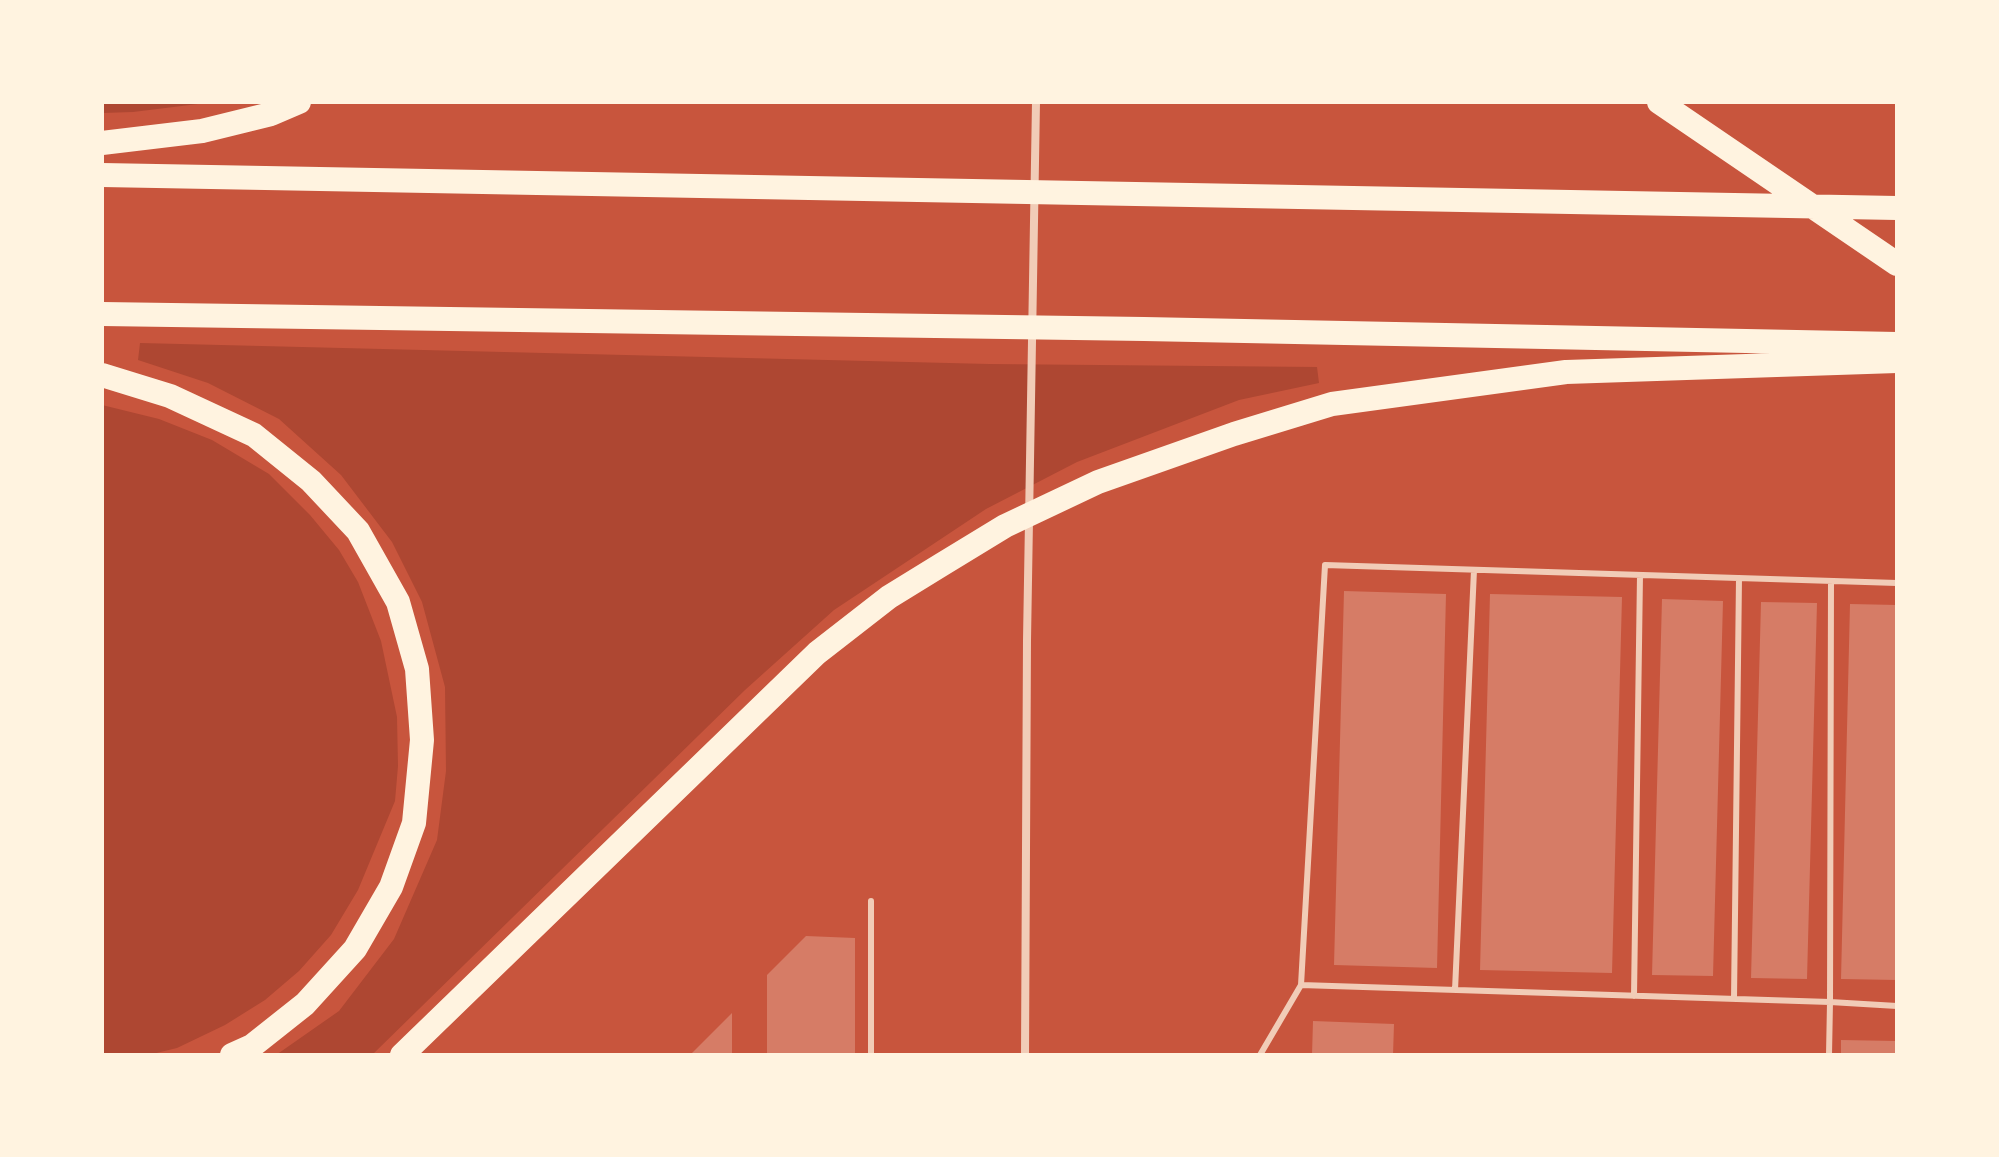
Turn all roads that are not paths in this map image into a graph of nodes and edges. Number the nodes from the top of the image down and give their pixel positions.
1 (299, 102) edge
2 (1036, 102) edge
3 (1659, 102) edge
4 (102, 143) edge
5 (102, 175) edge
6 (1897, 208) edge
7 (1897, 264) edge
8 (102, 314) edge
9 (1897, 344) edge
10 (1897, 361) edge
11 (102, 375) edge
12 (1474, 570) junction
13 (1640, 575) junction
14 (1739, 578) junction
15 (1831, 581) junction
16 (1897, 583) edge
17 (871, 901) dead end
18 (1301, 985) junction
19 (1455, 990) junction
20 (1634, 996) junction
21 (1734, 999) junction
22 (1830, 1002) junction
23 (1897, 1006) edge
24 (232, 1055) edge
25 (402, 1055) edge
26 (871, 1055) edge
27 (1025, 1055) edge
28 (1260, 1055) edge
29 (1829, 1055) edge

1 - 4 highway
2 - 27 street
3 - 7 highway
5 - 6 highway
8 - 9 highway
10 - 25 highway
11 - 24 highway
12 - 13 lane
12 - 18 lane
12 - 19 lane
13 - 14 lane
13 - 20 lane
14 - 15 lane
14 - 21 lane
15 - 16 lane
15 - 22 lane
17 - 26 lane
18 - 19 lane
18 - 28 lane
19 - 20 lane
20 - 21 lane
21 - 22 lane
22 - 23 lane
22 - 29 lane

